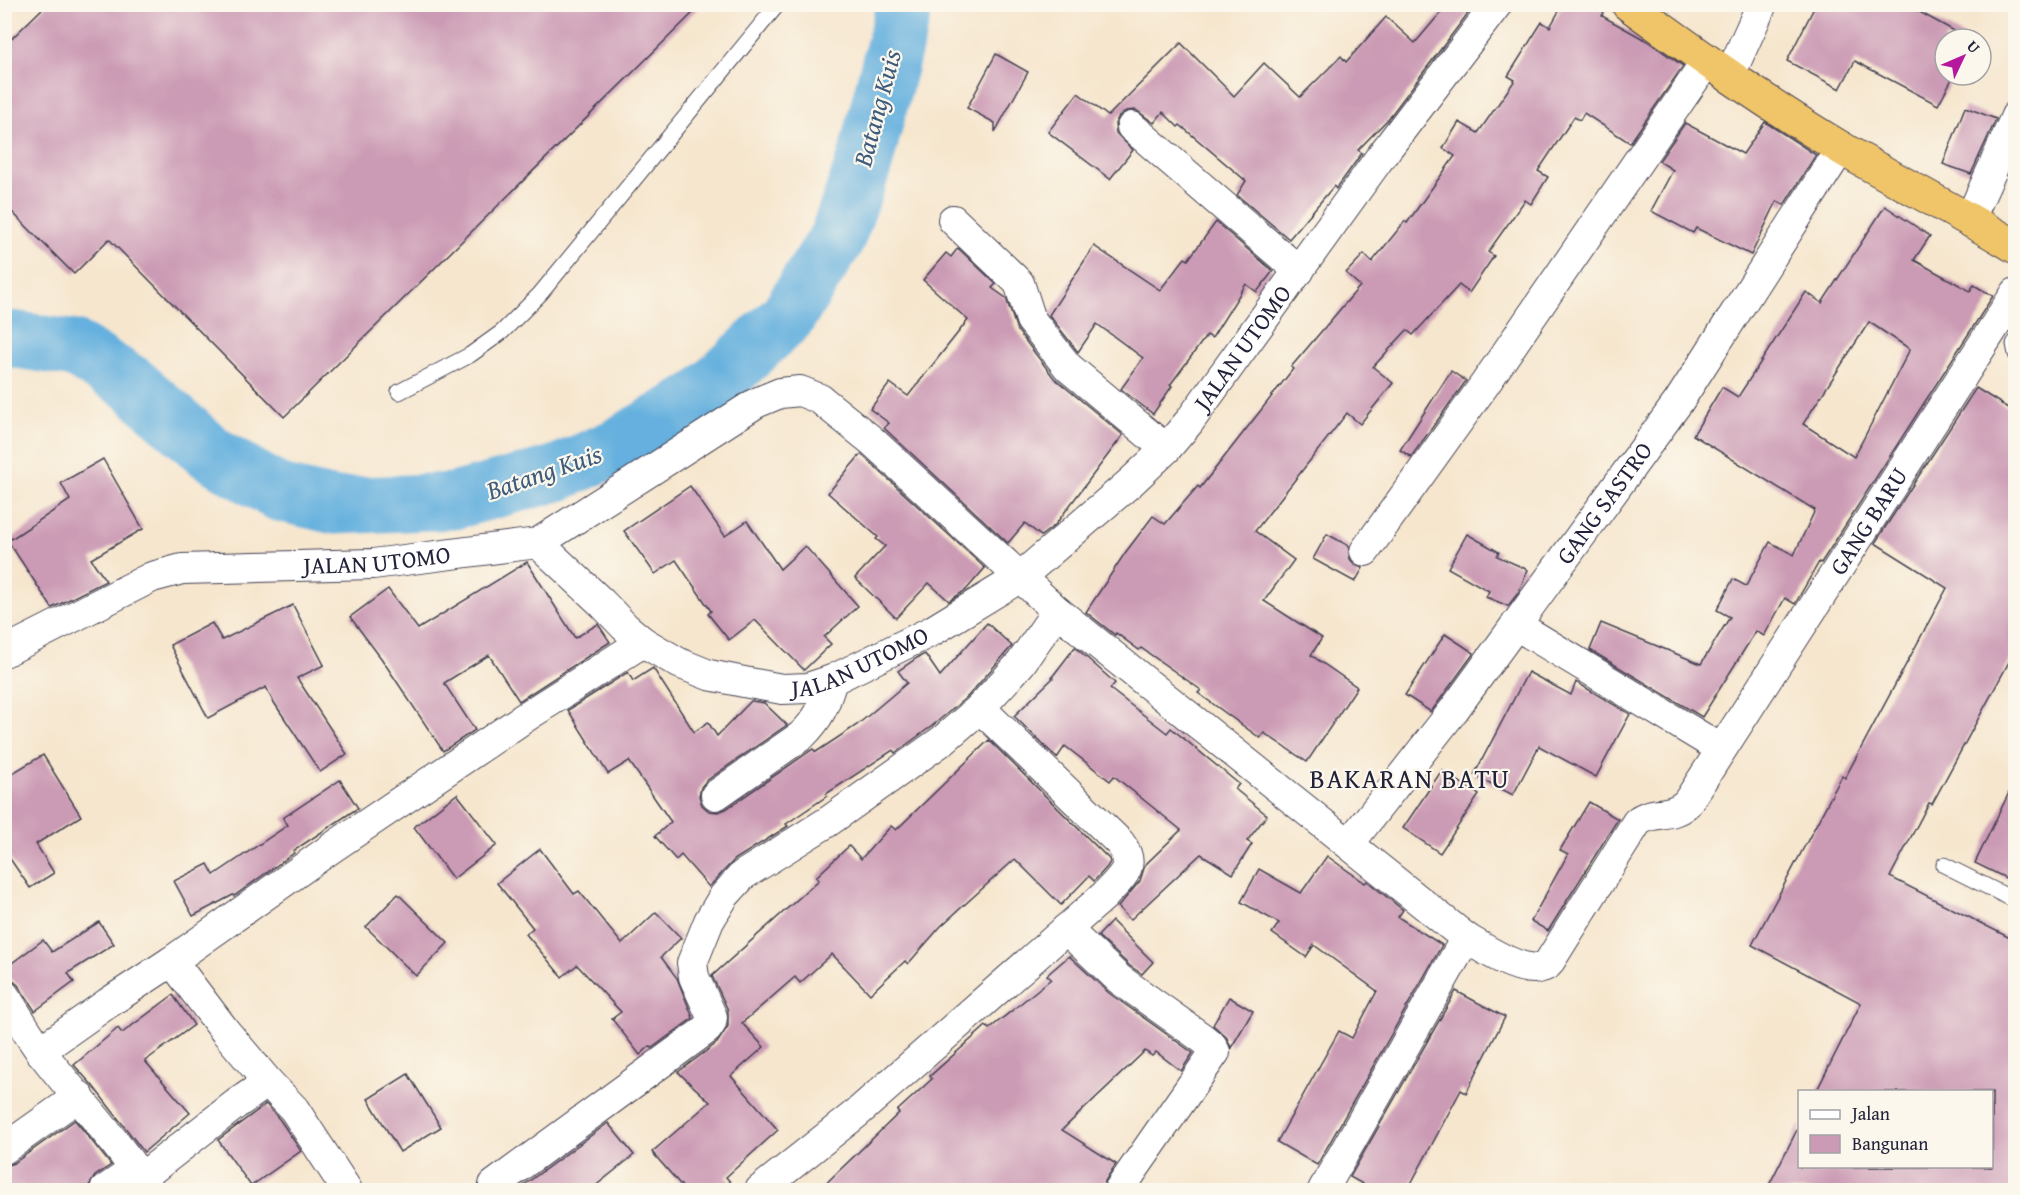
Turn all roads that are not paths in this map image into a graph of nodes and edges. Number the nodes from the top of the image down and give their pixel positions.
1 (778, 4) edge
2 (1497, 4) edge
3 (1628, 4) edge
4 (1762, 4) edge
5 (1718, 69) junction
6 (2016, 116) edge
7 (1132, 127) dead end
8 (1841, 148) junction
9 (1970, 219) junction
10 (953, 220) dead end
11 (2016, 247) edge
12 (1299, 271) junction
13 (2016, 293) edge
14 (2016, 341) edge
15 (2016, 354) edge
16 (399, 392) dead end
17 (1166, 449) junction
18 (538, 543) junction
19 (1365, 551) dead end
20 (1019, 578) junction
21 (1057, 611) junction
22 (1516, 625) junction
23 (643, 642) junction
24 (4, 652) edge
25 (832, 680) junction
26 (981, 708) junction
27 (1721, 749) junction
28 (716, 795) dead end
29 (1349, 844) junction
30 (1944, 864) dead end
31 (2016, 901) edge
32 (1066, 929) junction
33 (1466, 938) junction
34 (172, 961) junction
35 (4, 995) edge
36 (40, 1051) junction
37 (268, 1082) junction
38 (79, 1096) junction
39 (4, 1149) edge
40 (142, 1179) edge
41 (494, 1185) dead end
42 (105, 1191) edge
43 (347, 1191) edge
44 (760, 1191) edge
45 (1119, 1191) edge
46 (1323, 1191) edge

1 - 16 lane
2 - 12 street, JALAN UTOMO
3 - 5 highway
4 - 5 street
5 - 8 highway
5 - 19 street
6 - 9 street
7 - 12 street
8 - 9 highway
8 - 22 street, GANG SASTRO
9 - 11 highway
10 - 17 street
12 - 17 street, JALAN UTOMO
13 - 27 street, GANG BARU
14 - 15 lane
17 - 20 street, JALAN UTOMO
18 - 20 street, GANG BARU
18 - 23 street, JALAN UTOMO
18 - 24 street, JALAN UTOMO
20 - 21 street, GANG BARU
20 - 25 street, JALAN UTOMO
21 - 26 street
21 - 29 street, GANG BARU
22 - 27 street
22 - 29 street, GANG SASTRO
23 - 25 street, JALAN UTOMO
23 - 34 street
25 - 28 street
26 - 32 street
26 - 41 street
27 - 33 street, GANG BARU
29 - 33 street, GANG BARU
30 - 31 lane
32 - 44 street
32 - 45 street
33 - 46 street
34 - 36 street
34 - 37 street
35 - 36 street
36 - 38 street
37 - 40 street
37 - 43 street
38 - 39 street
38 - 40 street
40 - 42 street

